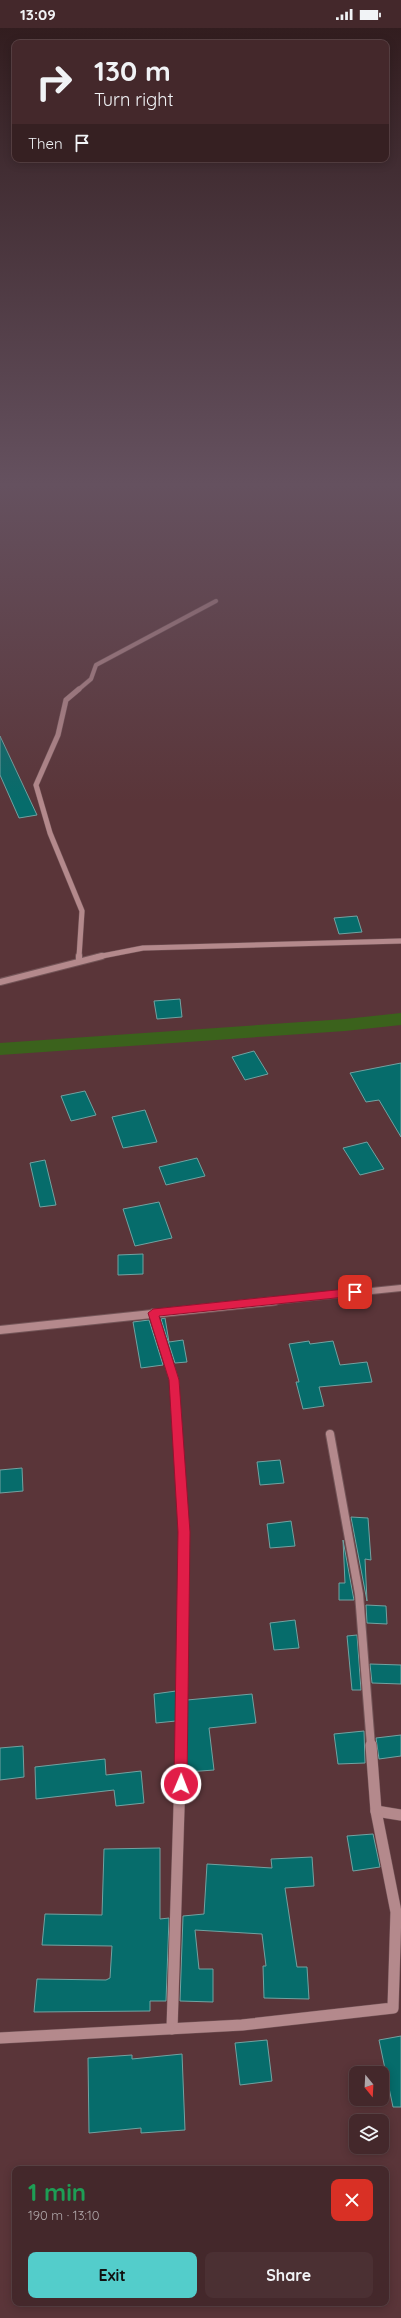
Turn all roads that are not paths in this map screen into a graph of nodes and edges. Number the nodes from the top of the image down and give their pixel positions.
1 (216, 601) dead end
2 (401, 941) edge
3 (79, 961) junction
4 (0, 982) edge
5 (401, 1288) edge
6 (153, 1313) junction
7 (0, 1330) edge
8 (330, 1434) dead end
9 (376, 1811) junction
10 (401, 1815) edge
11 (399, 1912) edge
12 (397, 2010) edge
13 (172, 2029) junction
14 (0, 2038) edge

1 - 3 street
2 - 3 street
3 - 4 street
5 - 6 street
6 - 7 street
6 - 13 street
8 - 9 street
9 - 10 street
9 - 11 street
11 - 12 street
12 - 13 street
13 - 14 street

